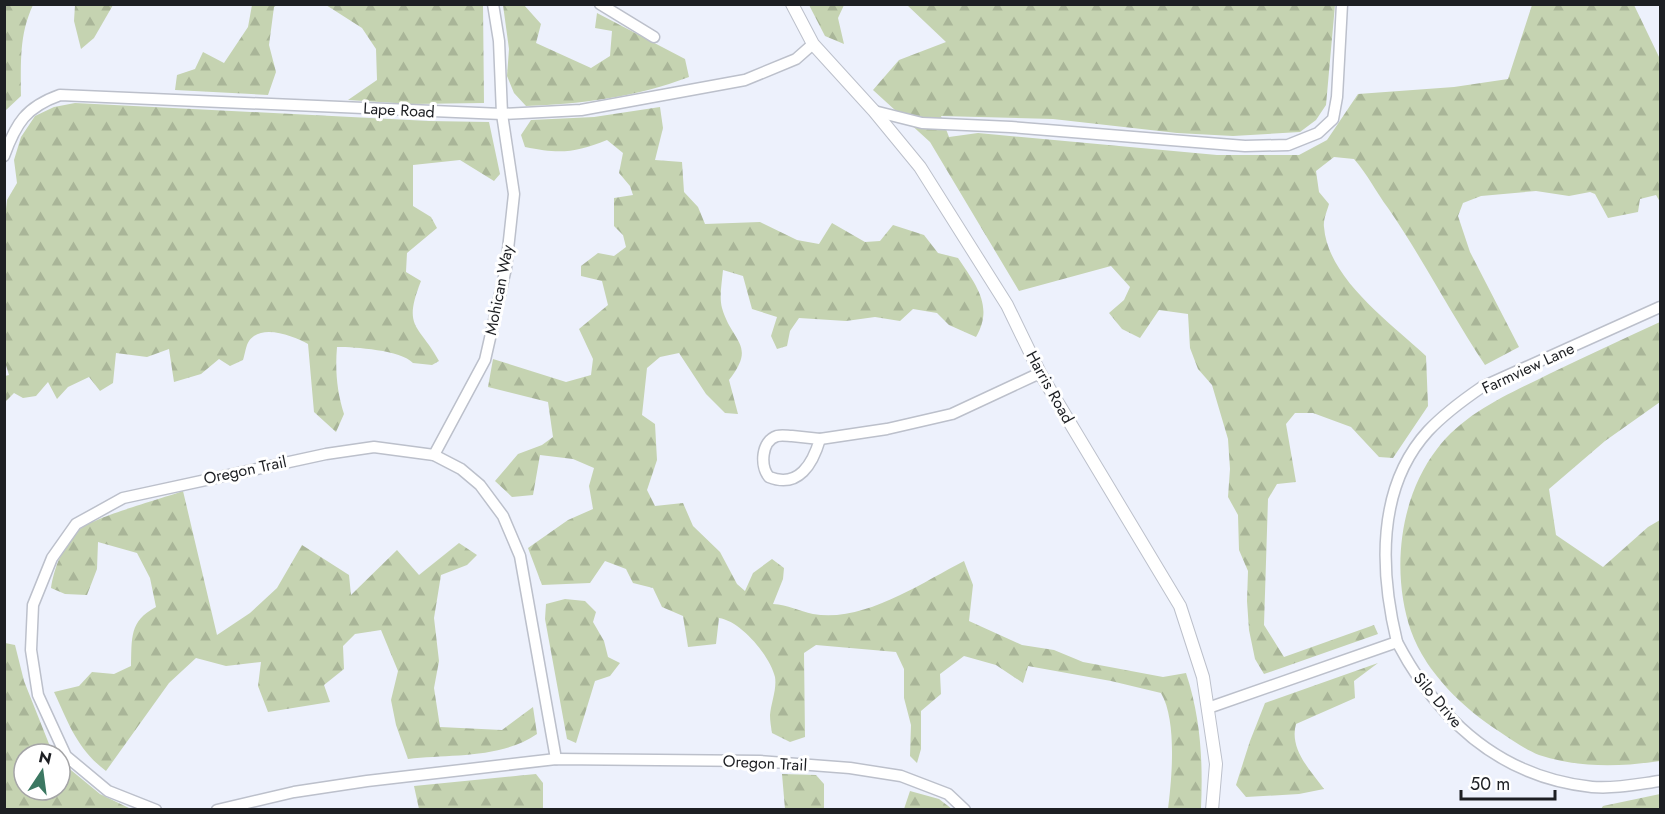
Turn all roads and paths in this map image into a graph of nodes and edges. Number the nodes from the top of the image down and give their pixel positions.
1 (493, 4) edge
2 (600, 4) edge
3 (792, 4) edge
4 (1342, 4) edge
5 (654, 37) dead end
6 (813, 44) junction
7 (874, 111) junction
8 (502, 114) junction
9 (4, 156) edge
10 (1660, 307) edge
11 (1040, 373) junction
12 (820, 439) junction
13 (434, 455) junction
14 (1397, 642) junction
15 (1208, 708) junction
16 (556, 759) junction
17 (1660, 781) edge
18 (156, 810) edge
19 (218, 810) edge
20 (964, 810) edge
21 (1212, 810) edge

1 - 8 street, Mohican Way
2 - 5 street
3 - 6 street, Harris Road
4 - 7 street
6 - 7 street, Harris Road
6 - 8 street, Lape Road
7 - 11 street, Harris Road
8 - 9 street, Lape Road
8 - 13 street, Mohican Way
10 - 14 street, Farmview Lane
11 - 12 street
11 - 15 street, Harris Road
12 - 12 street
13 - 16 street, Oregon Trail
13 - 18 street, Oregon Trail
14 - 15 street
14 - 17 street, Silo Drive
15 - 21 street, Harris Road
16 - 19 street, Oregon Trail
16 - 20 street, Oregon Trail

